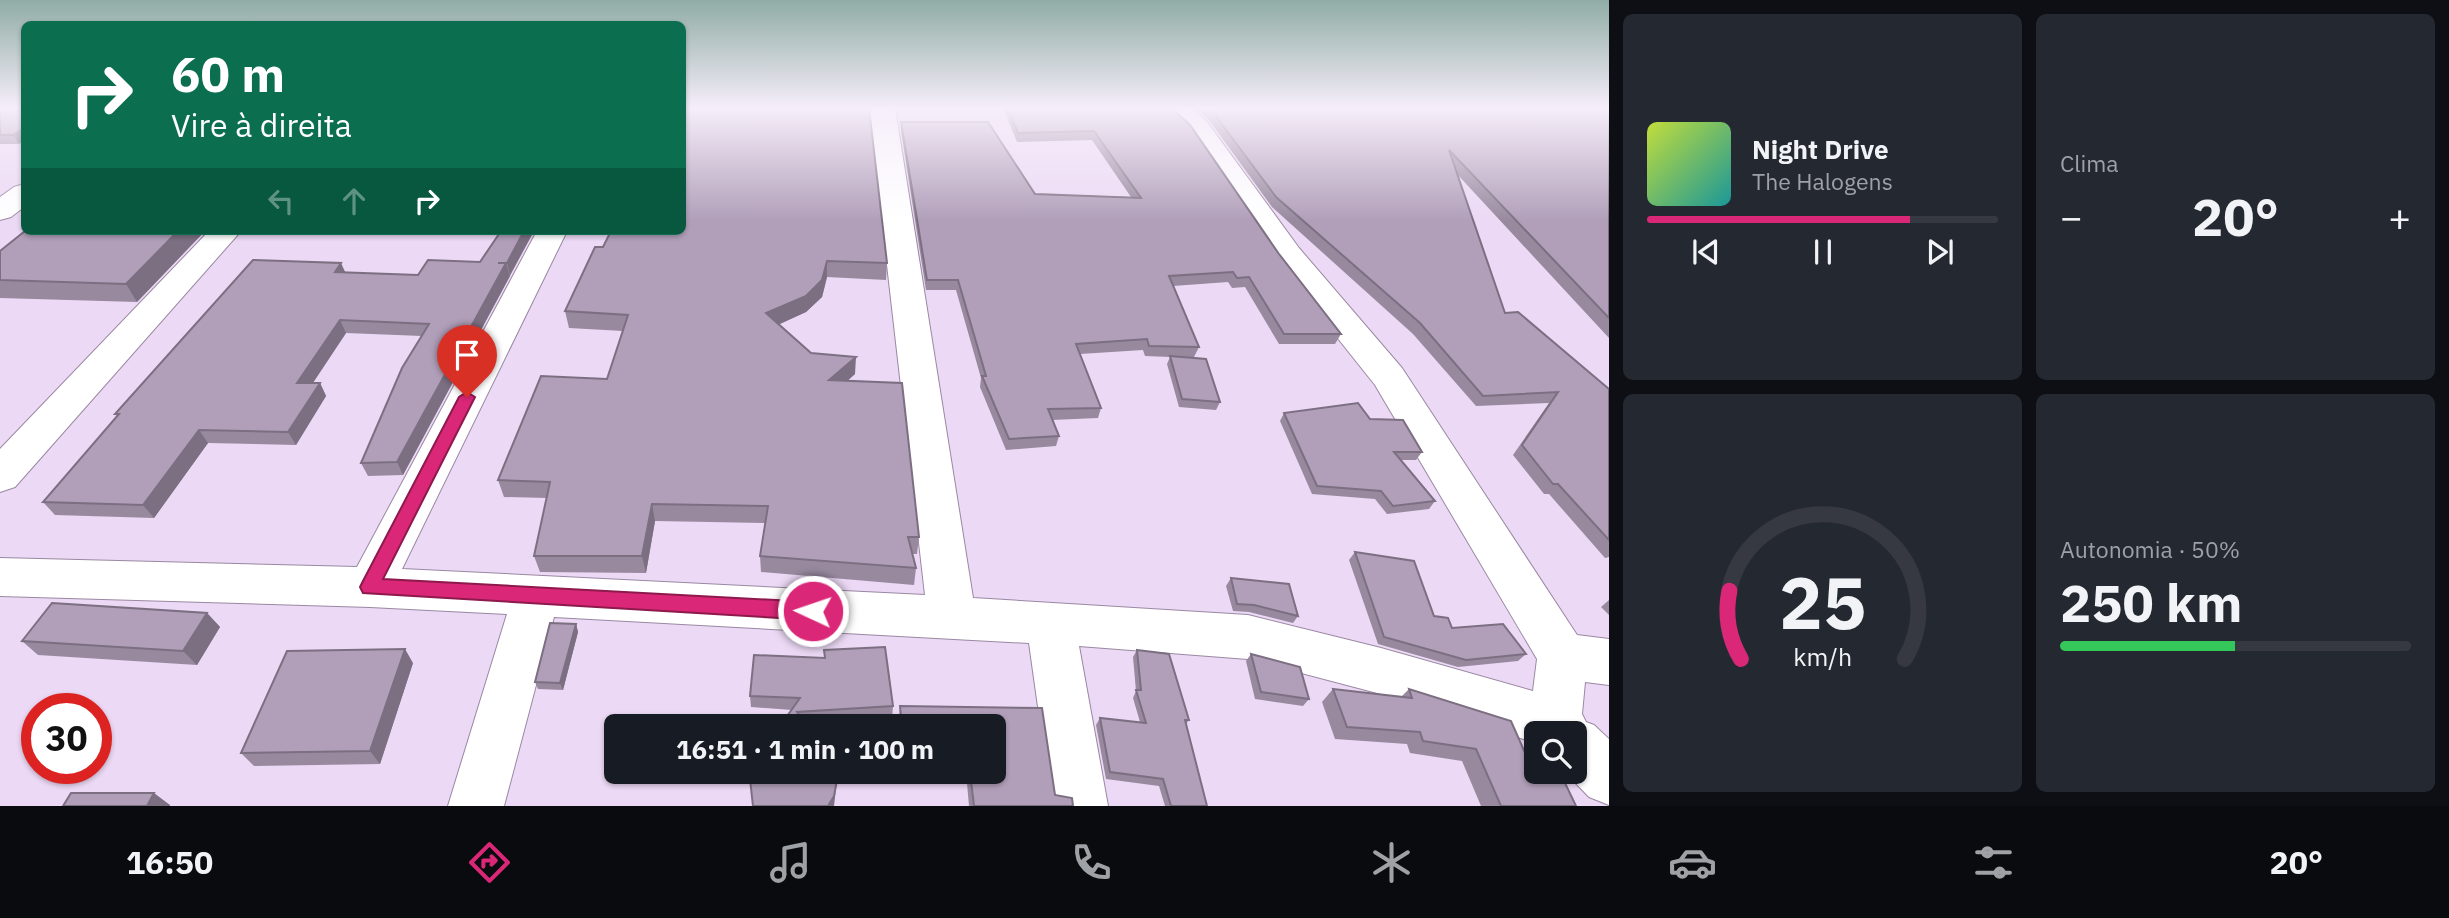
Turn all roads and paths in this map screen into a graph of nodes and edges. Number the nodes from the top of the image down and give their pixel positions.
1 (890, 146) edge
2 (1210, 146) edge
3 (21, 195) edge
4 (0, 211) edge
5 (222, 235) edge
6 (550, 235) edge
7 (0, 476) edge
8 (0, 577) edge
9 (370, 587) junction
10 (536, 596) junction
11 (952, 619) junction
12 (1050, 623) junction
13 (1586, 659) edge
14 (1527, 721) edge
15 (1569, 721) edge
16 (1587, 756) edge
17 (1609, 777) edge
18 (476, 806) edge
19 (1080, 806) edge

1 - 11 street
2 - 13 street
3 - 4 street
5 - 7 street
6 - 9 street
8 - 9 street
9 - 10 street
10 - 11 street
10 - 18 street
11 - 12 street
12 - 14 street
12 - 19 street
13 - 15 street
16 - 17 street

